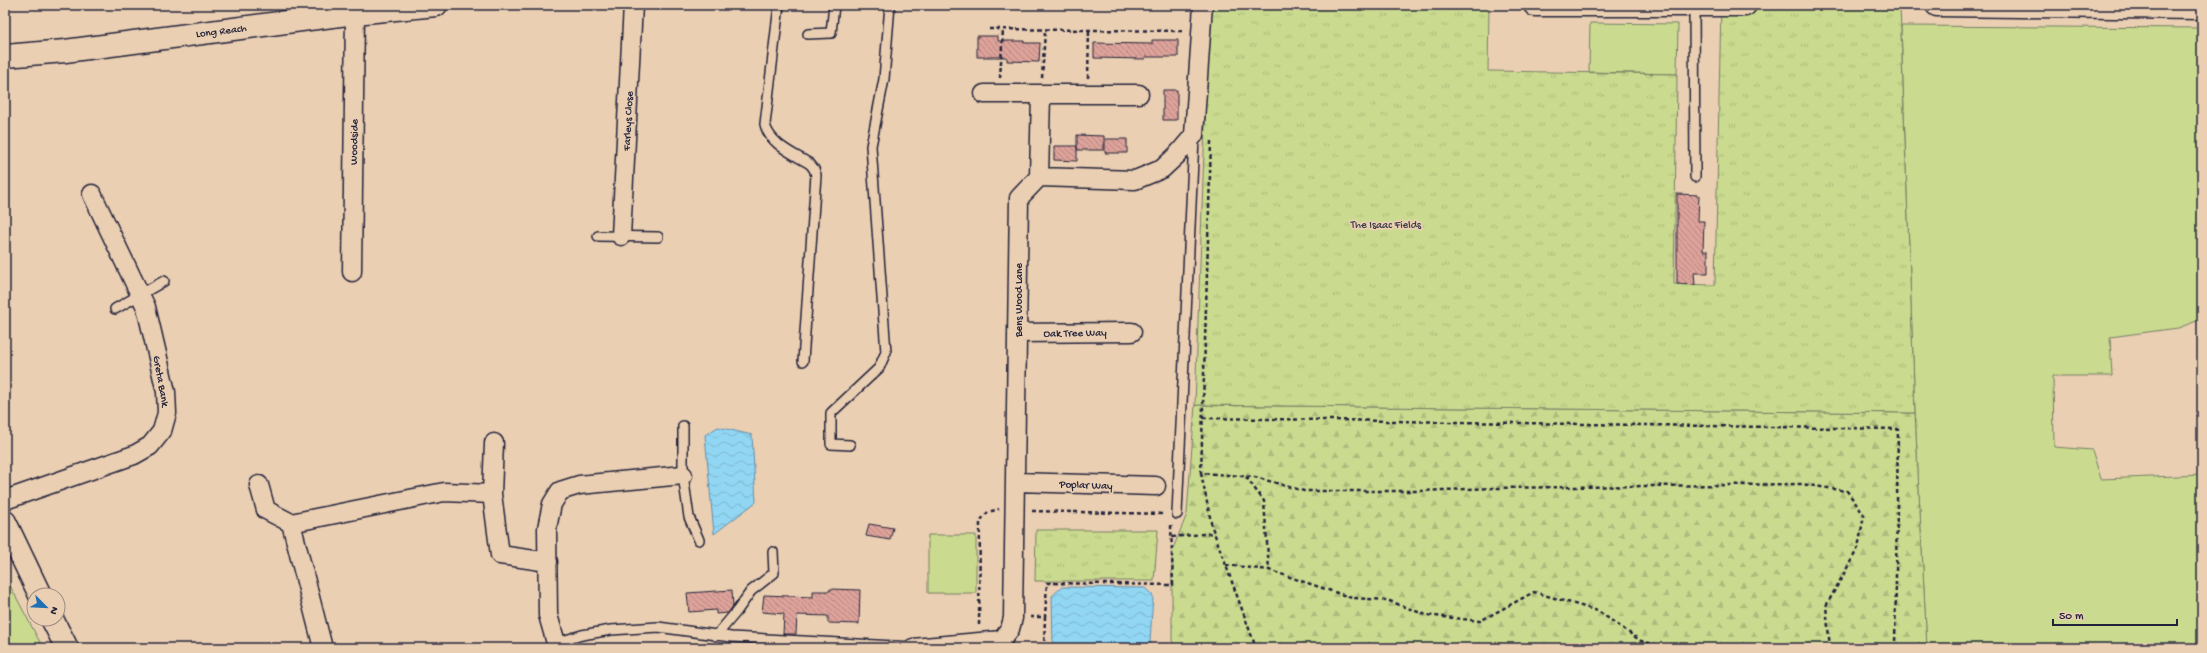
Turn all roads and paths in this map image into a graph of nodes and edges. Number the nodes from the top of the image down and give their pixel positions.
1 (436, 5) edge
2 (633, 5) edge
3 (779, 5) edge
4 (834, 5) edge
5 (890, 5) edge
6 (1203, 5) edge
7 (1535, 5) edge
8 (1745, 5) edge
9 (1937, 5) edge
10 (1694, 6) junction
11 (2202, 8) edge
12 (355, 13) junction
13 (989, 29) dead end
14 (1003, 29) junction
15 (1089, 30) junction
16 (1045, 31) junction
17 (1201, 32) junction
18 (808, 34) dead end
19 (5, 56) edge
20 (992, 94) joint
21 (1088, 94) junction
22 (1138, 94) dead end
23 (1041, 95) junction
24 (1202, 138) junction
25 (1039, 177) junction
26 (1695, 177) dead end
27 (92, 194) dead end
28 (598, 236) dead end
29 (622, 236) junction
30 (658, 237) dead end
31 (352, 272) dead end
32 (164, 281) dead end
33 (141, 295) junction
34 (115, 309) dead end
35 (1132, 332) dead end
36 (1017, 333) junction
37 (803, 361) dead end
38 (1203, 418) junction
39 (683, 426) dead end
40 (494, 443) dead end
41 (850, 445) dead end
42 (1201, 473) junction
43 (683, 475) junction
44 (1246, 477) junction
45 (1016, 482) junction
46 (259, 485) dead end
47 (1156, 486) dead end
48 (492, 494) junction
49 (5, 500) edge
50 (1015, 511) junction
51 (1174, 514) junction
52 (5, 523) edge
53 (291, 523) junction
54 (1214, 533) junction
55 (1172, 537) junction
56 (699, 540) dead end
57 (774, 552) dead end
58 (548, 562) junction
59 (1226, 565) junction
60 (1269, 570) junction
61 (36, 587) edge
62 (1045, 617) junction
63 (1013, 618) junction
64 (56, 627) edge
65 (716, 636) junction
66 (979, 642) junction
67 (556, 646) edge
68 (67, 648) edge
69 (322, 648) edge
70 (913, 648) edge
71 (1044, 648) edge
72 (1256, 648) edge
73 (1666, 648) edge
74 (1830, 648) edge
75 (1895, 648) edge

1 - 12 street, Long Reach
2 - 29 street, Farleys Close
3 - 37 lane
4 - 18 lane
5 - 41 lane
6 - 17 street
7 - 10 street
8 - 10 street
9 - 11 street
10 - 26 lane
12 - 19 street, Long Reach
12 - 31 street, Woodside
13 - 14 path
14 - 16 path
14 - 20 path
15 - 16 path
15 - 17 path
15 - 21 path
16 - 23 path
17 - 24 street
20 - 23 street
21 - 22 street
21 - 23 street
23 - 25 street
24 - 25 street
24 - 38 path
24 - 51 lane
25 - 36 street, Bens Wood Lane
27 - 33 street, Greta Bank
28 - 29 lane
29 - 30 lane
32 - 33 lane
33 - 34 lane
33 - 49 street, Greta Bank
35 - 36 street, Oak Tree Way
36 - 45 street, Bens Wood Lane
38 - 42 path
38 - 75 path
39 - 43 lane
40 - 48 street
42 - 44 path
42 - 54 path
43 - 56 lane
43 - 58 street
44 - 60 path
44 - 74 path
45 - 47 street, Poplar Way
45 - 50 street, Bens Wood Lane
46 - 53 street
48 - 53 street
48 - 58 street
50 - 51 path
50 - 63 street, Bens Wood Lane
50 - 66 path
51 - 55 path
52 - 61 street
53 - 69 street
54 - 55 path
54 - 59 path
55 - 62 path
57 - 65 lane
58 - 67 street
59 - 60 path
59 - 72 path
60 - 73 path
62 - 63 path
62 - 71 path
63 - 66 street, Bens Wood Lane
64 - 68 street
65 - 67 lane
65 - 70 lane
66 - 70 street, Bens Wood Lane

